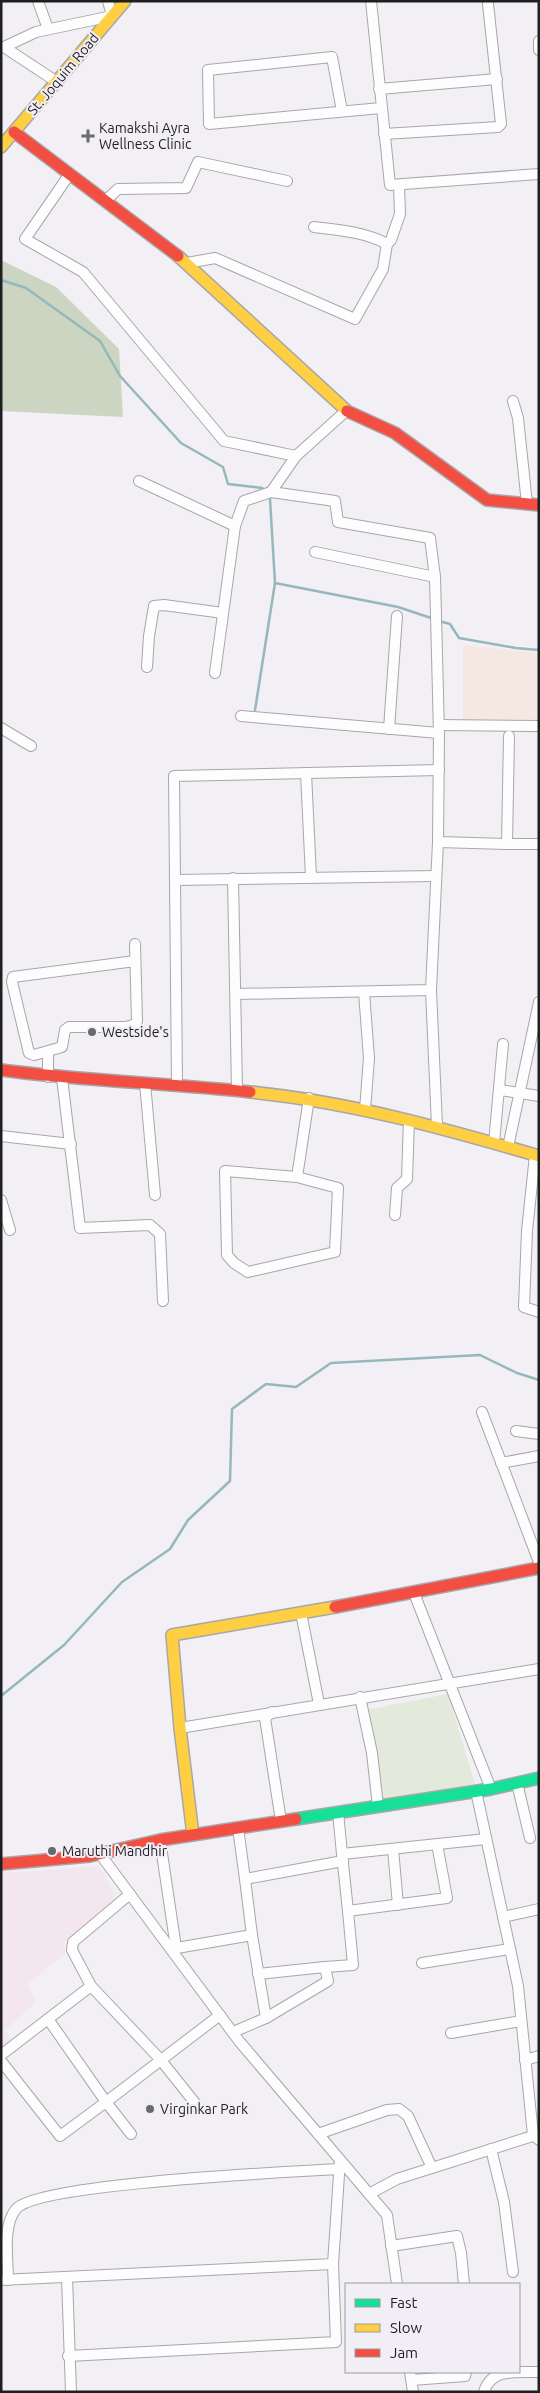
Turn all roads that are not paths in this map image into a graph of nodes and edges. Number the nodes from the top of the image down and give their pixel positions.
1 (38, 1) edge
2 (108, 1) edge
3 (125, 1) edge
4 (371, 1) edge
5 (488, 4) dead end
6 (112, 16) junction
7 (48, 29) junction
8 (539, 41) edge
9 (3, 47) edge
10 (539, 50) edge
11 (497, 79) junction
12 (57, 82) junction
13 (379, 89) junction
14 (381, 108) junction
15 (342, 111) junction
16 (384, 134) junction
17 (6, 139) edge
18 (539, 174) edge
19 (69, 175) junction
20 (287, 181) dead end
21 (399, 184) junction
22 (105, 201) junction
23 (314, 227) dead end
24 (387, 244) junction
25 (187, 263) junction
26 (514, 401) dead end
27 (346, 411) junction
28 (296, 456) junction
29 (139, 481) dead end
30 (271, 492) junction
31 (527, 504) junction
32 (539, 505) edge
33 (235, 526) junction
34 (315, 552) dead end
35 (435, 577) junction
36 (223, 613) junction
37 (397, 616) dead end
38 (147, 667) dead end
39 (215, 673) dead end
40 (242, 716) dead end
41 (539, 726) edge
42 (1, 728) edge
43 (389, 729) junction
44 (439, 729) junction
45 (510, 736) dead end
46 (31, 746) dead end
47 (439, 770) junction
48 (306, 773) junction
49 (438, 842) junction
50 (507, 844) junction
51 (539, 844) edge
52 (436, 876) junction
53 (311, 877) junction
54 (233, 878) junction
55 (175, 880) junction
56 (135, 944) dead end
57 (135, 961) junction
58 (431, 990) junction
59 (364, 992) junction
60 (236, 994) junction
61 (539, 1002) edge
62 (536, 1040) edge
63 (503, 1044) dead end
64 (48, 1052) junction
65 (1, 1070) edge
66 (48, 1076) junction
67 (62, 1078) junction
68 (145, 1083) junction
69 (177, 1084) junction
70 (500, 1090) junction
71 (237, 1091) junction
72 (521, 1092) junction
73 (539, 1096) edge
74 (309, 1098) junction
75 (365, 1110) junction
76 (409, 1120) junction
77 (436, 1126) junction
78 (1, 1136) edge
79 (494, 1143) junction
80 (72, 1144) junction
81 (508, 1147) junction
82 (537, 1155) edge
83 (297, 1177) junction
84 (155, 1195) dead end
85 (1, 1200) edge
86 (395, 1215) dead end
87 (10, 1230) dead end
88 (527, 1231) junction
89 (539, 1233) edge
90 (163, 1301) dead end
91 (539, 1312) edge
92 (482, 1412) dead end
93 (516, 1431) dead end
94 (539, 1434) edge
95 (539, 1456) edge
96 (502, 1463) junction
97 (539, 1562) edge
98 (539, 1568) edge
99 (414, 1593) junction
100 (301, 1613) junction
101 (539, 1669) edge
102 (449, 1683) junction
103 (360, 1697) junction
104 (319, 1704) junction
105 (272, 1712) junction
106 (180, 1728) junction
107 (539, 1778) edge
108 (517, 1783) junction
109 (490, 1789) junction
110 (476, 1791) junction
111 (378, 1806) junction
112 (338, 1812) junction
113 (281, 1821) junction
114 (238, 1828) junction
115 (193, 1836) junction
116 (530, 1838) dead end
117 (486, 1839) junction
118 (160, 1840) junction
119 (437, 1844) junction
120 (393, 1849) junction
121 (100, 1854) junction
122 (343, 1857) junction
123 (1, 1864) edge
124 (245, 1879) junction
125 (130, 1894) junction
126 (398, 1905) junction
127 (539, 1909) edge
128 (348, 1911) junction
129 (503, 1917) junction
130 (252, 1935) junction
131 (173, 1948) junction
132 (510, 1949) junction
133 (422, 1963) dead end
134 (325, 1968) junction
135 (258, 1974) junction
136 (91, 1986) junction
137 (220, 2015) junction
138 (266, 2018) junction
139 (48, 2019) junction
140 (521, 2021) junction
141 (232, 2032) junction
142 (451, 2033) dead end
143 (1, 2056) edge
144 (539, 2056) edge
145 (161, 2060) junction
146 (525, 2060) junction
147 (1, 2061) edge
148 (106, 2102) junction
149 (195, 2103) dead end
150 (132, 2134) dead end
151 (318, 2134) junction
152 (537, 2137) edge
153 (492, 2149) junction
154 (339, 2165) junction
155 (432, 2168) junction
156 (369, 2194) junction
157 (391, 2246) junction
158 (333, 2264) junction
159 (513, 2272) dead end
160 (67, 2277) junction
161 (5, 2280) edge
162 (397, 2283) edge
163 (464, 2283) edge
164 (68, 2356) junction
165 (539, 2372) edge
166 (466, 2373) edge
167 (518, 2373) edge
168 (520, 2373) edge
169 (411, 2376) edge
170 (71, 2392) edge
171 (413, 2392) edge
172 (484, 2392) edge

1 - 7 street
2 - 6 street
3 - 6 street, St. Joquim Road
4 - 13 street
5 - 11 street
6 - 7 street
6 - 12 street, St. Joquim Road
7 - 9 street
8 - 10 street
9 - 12 street
11 - 13 street
11 - 16 street
12 - 17 street, St. Joquim Road
13 - 14 street
14 - 15 street
14 - 16 street
15 - 15 street
16 - 21 street
17 - 19 street
18 - 21 street
19 - 22 street
19 - 28 street
20 - 22 street
21 - 24 street
22 - 25 street
23 - 24 street
24 - 25 street
25 - 27 street
26 - 31 street
27 - 28 street
27 - 31 street
28 - 30 street
29 - 33 street
30 - 33 street
30 - 35 street
31 - 32 street
33 - 36 street
34 - 35 street
35 - 44 street
36 - 38 street
36 - 39 street
37 - 43 street
40 - 43 street
41 - 44 street
42 - 46 street
43 - 44 street
44 - 47 street
45 - 50 street
47 - 48 street
47 - 49 street
48 - 53 street
48 - 55 street
49 - 50 street
49 - 52 street
50 - 51 street
52 - 53 street
52 - 58 street
53 - 54 street
54 - 55 street
54 - 60 street
55 - 69 street
56 - 57 street
57 - 64 street
57 - 64 street
58 - 59 street
58 - 77 street
59 - 60 street
59 - 75 street
60 - 71 street
61 - 62 street
62 - 72 street
63 - 70 street
64 - 66 street
65 - 66 street
66 - 67 street
67 - 68 street
67 - 80 street
68 - 69 street
68 - 84 street
69 - 71 street
70 - 72 street
70 - 79 street
71 - 74 street
72 - 73 street
72 - 81 street
74 - 75 street
74 - 83 street
75 - 76 street
76 - 77 street
76 - 86 street
77 - 79 street
78 - 80 street
79 - 81 street
80 - 90 street
81 - 82 street
82 - 88 street
83 - 83 street
85 - 87 street
88 - 89 street
88 - 91 street
92 - 96 street
93 - 94 street
95 - 96 street
96 - 97 street
98 - 99 street
99 - 100 street
99 - 102 street
100 - 104 street
100 - 106 street
101 - 102 street
102 - 103 street
102 - 109 street
103 - 104 street
103 - 111 street
104 - 105 street
105 - 106 street
105 - 113 street
106 - 115 street
107 - 108 street
108 - 109 street
108 - 116 street
109 - 110 street
110 - 111 street
110 - 117 street
111 - 112 street
112 - 113 street
112 - 122 street
113 - 114 street
114 - 115 street
114 - 124 street
115 - 118 street
117 - 119 street
117 - 129 street
118 - 121 street
118 - 131 street
119 - 120 street
119 - 126 street
120 - 122 street
120 - 126 street
121 - 123 street
121 - 125 street
122 - 124 street
122 - 128 street
124 - 130 street
125 - 131 street
125 - 136 street
126 - 128 street
127 - 129 street
128 - 134 street
129 - 132 street
130 - 131 street
130 - 135 street
131 - 137 street
132 - 133 street
132 - 140 street
134 - 135 street
134 - 138 street
135 - 138 street
136 - 139 street
136 - 145 street
137 - 141 street
137 - 145 street
138 - 141 street
139 - 143 street
139 - 148 street
140 - 142 street
140 - 146 street
141 - 151 street
144 - 146 street
145 - 148 street
145 - 149 street
146 - 152 street
147 - 148 street
148 - 150 street
151 - 154 street
151 - 155 street
152 - 153 street
153 - 155 street
153 - 159 street
154 - 156 street
154 - 158 street
154 - 161 street
155 - 156 street
156 - 157 street
157 - 162 street
157 - 163 street
158 - 160 street
158 - 164 street
160 - 161 street
160 - 164 street
164 - 170 street
165 - 168 street
166 - 169 street
167 - 172 street
169 - 171 street

